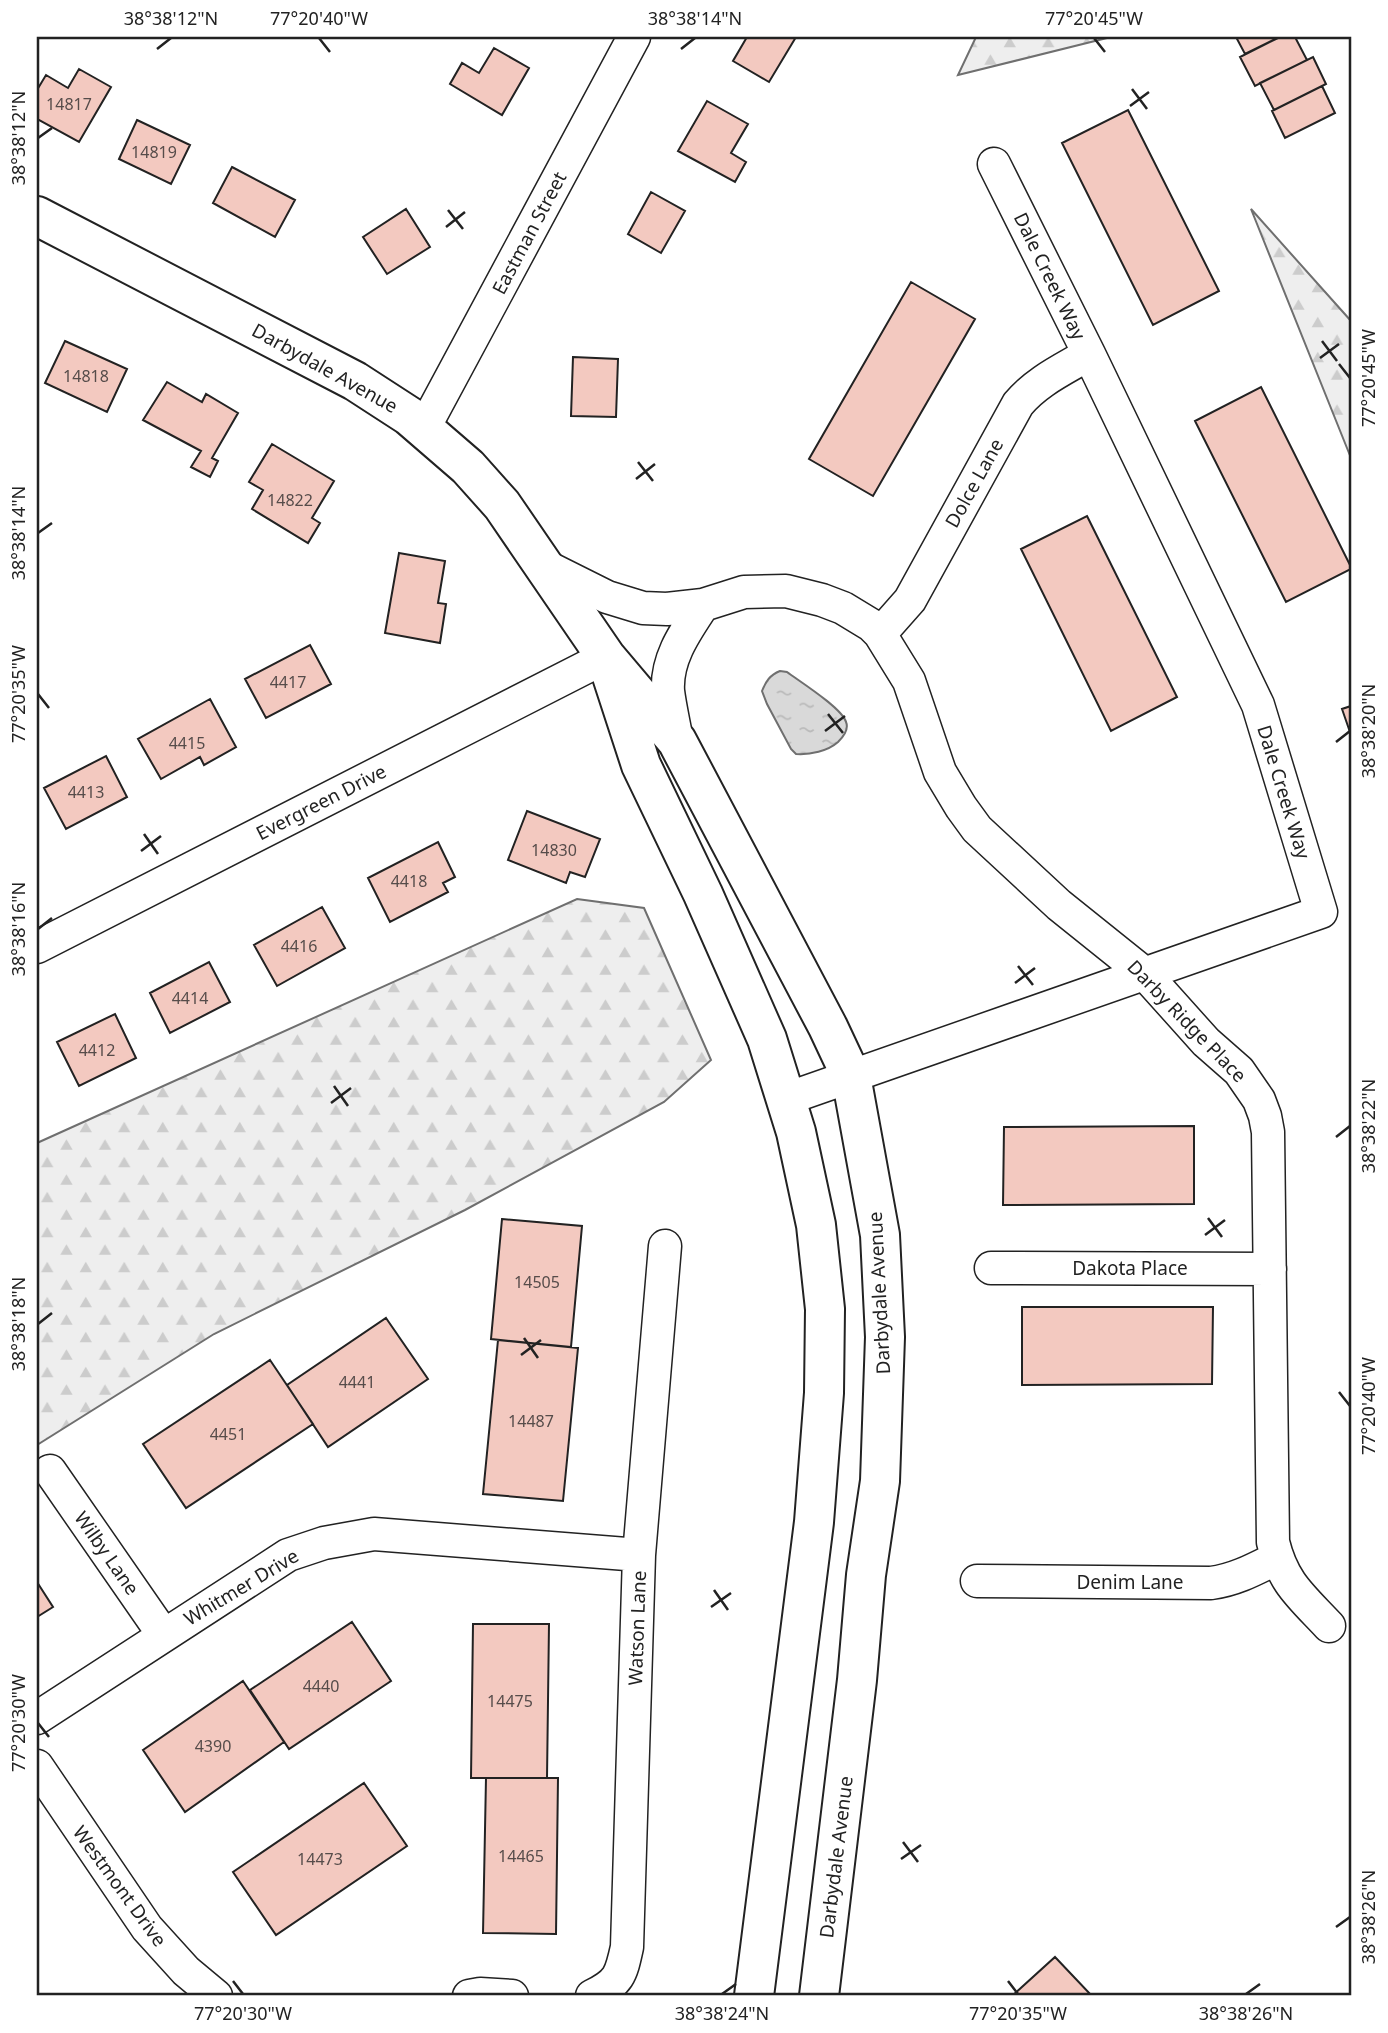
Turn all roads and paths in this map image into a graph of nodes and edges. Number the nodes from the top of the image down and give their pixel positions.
1 (634, 37) edge
2 (995, 164) dead end
3 (37, 216) edge
4 (1089, 354) junction
5 (424, 428) junction
6 (544, 565) junction
7 (703, 605) junction
8 (880, 634) junction
9 (606, 657) junction
10 (677, 741) junction
11 (37, 947) edge
12 (1145, 974) junction
13 (850, 1076) junction
14 (786, 1099) junction
15 (665, 1245) dead end
16 (991, 1268) dead end
17 (1270, 1269) junction
18 (50, 1471) dead end
19 (639, 1555) junction
20 (1277, 1558) junction
21 (977, 1581) dead end
22 (1329, 1626) dead end
23 (163, 1634) junction
24 (37, 1718) edge
25 (37, 1766) edge
26 (216, 1996) edge
27 (468, 1996) edge
28 (512, 1996) edge
29 (592, 1996) edge
30 (754, 1996) edge
31 (819, 1996) edge

1 - 5 street, Eastman Street
2 - 4 street, Dale Creek Way
3 - 5 street, Darbydale Avenue
4 - 8 street, Dolce Lane
4 - 12 street, Dale Creek Way
5 - 6 street, Darbydale Avenue
6 - 7 street, Darby Ridge Place
6 - 9 street, Darbydale Avenue
7 - 8 street, Darby Ridge Place
7 - 10 street
8 - 12 street, Darby Ridge Place
9 - 10 street, Darbydale Avenue
9 - 11 street, Evergreen Drive
9 - 14 street, Darbydale Avenue
10 - 13 street, Darbydale Avenue
12 - 13 street, Dale Creek Way
12 - 17 street, Darby Ridge Place
13 - 14 street, Dale Creek Way
13 - 31 street, Darbydale Avenue
14 - 30 street, Darbydale Avenue
15 - 19 street, Watson Lane
16 - 17 street, Dakota Place
17 - 20 street, Darby Ridge Place
18 - 23 street, Wilby Lane
19 - 23 street, Whitmer Drive
19 - 29 street, Watson Lane
20 - 21 street, Denim Lane
20 - 22 street, Darby Ridge Place
23 - 24 street, Whitmer Drive
25 - 26 street, Westmont Drive
27 - 28 street

